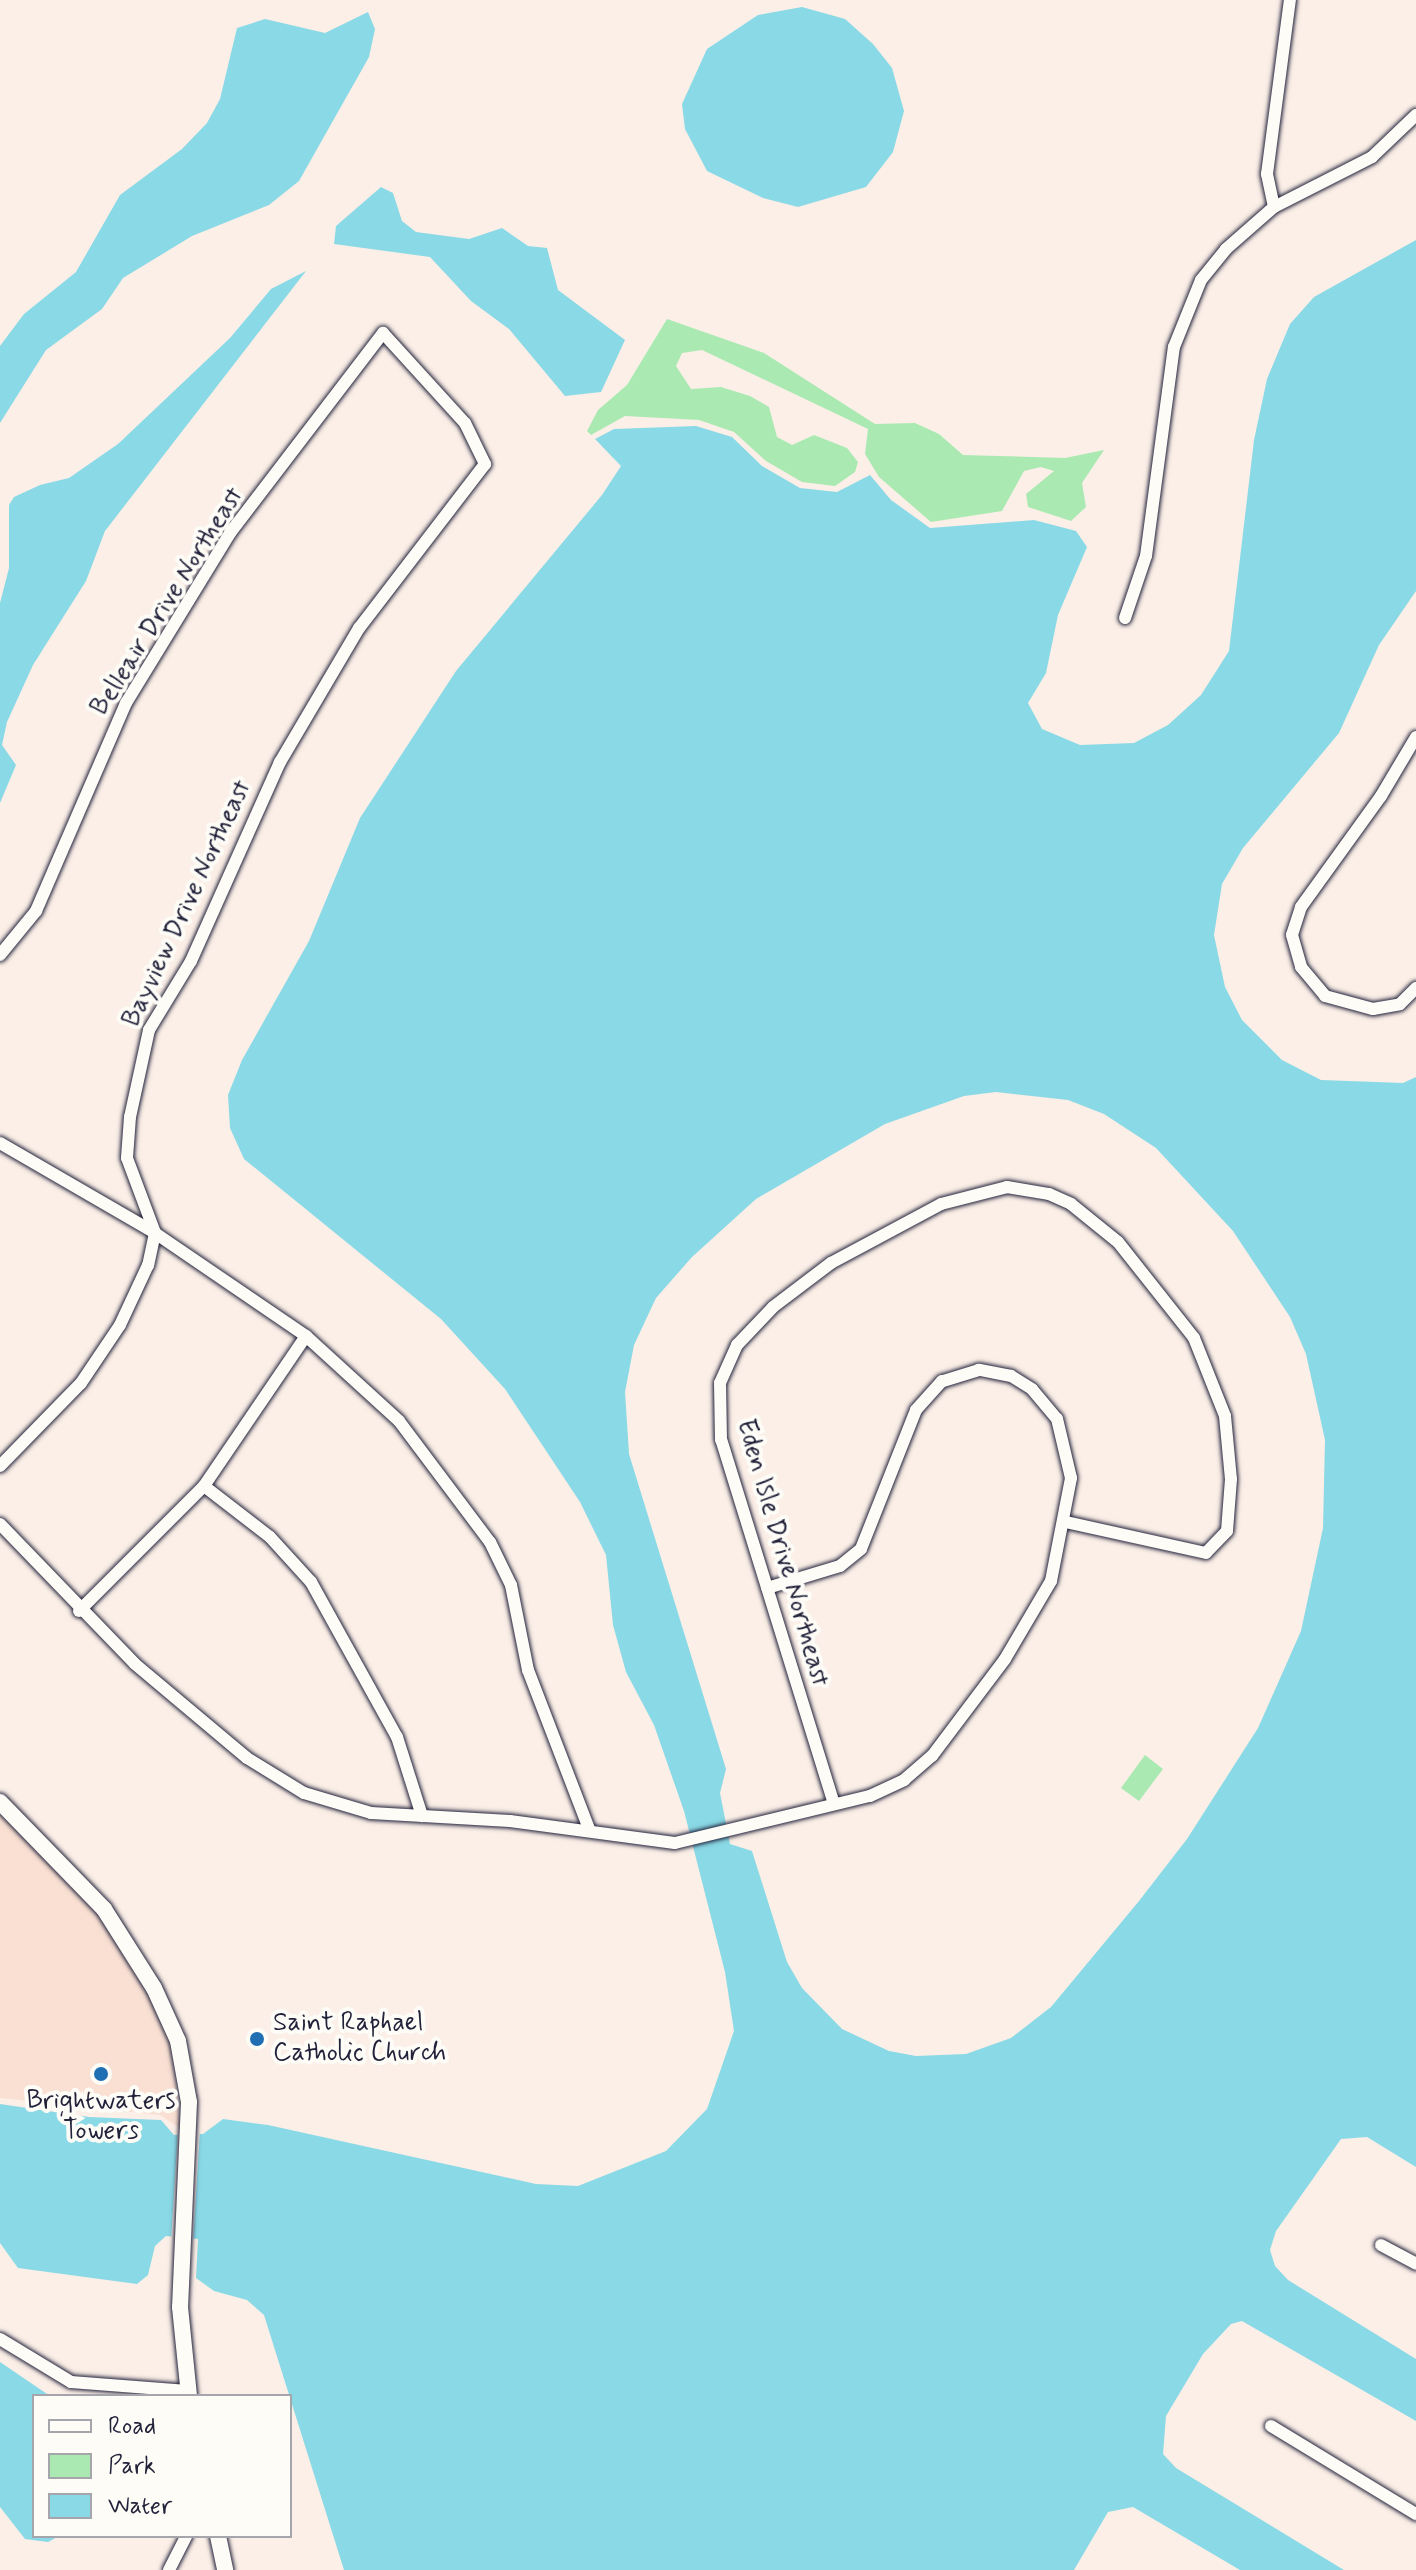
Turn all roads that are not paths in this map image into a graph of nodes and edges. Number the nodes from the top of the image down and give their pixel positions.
1 (1290, 0) edge
2 (1416, 115) edge
3 (1274, 207) junction
4 (485, 464) joint
5 (1125, 618) dead end
6 (1416, 737) edge
7 (0, 955) edge
8 (1416, 988) edge
9 (0, 1145) edge
10 (155, 1233) junction
11 (306, 1336) junction
12 (0, 1466) edge
13 (204, 1486) junction
14 (1066, 1522) junction
15 (0, 1524) edge
16 (767, 1588) junction
17 (79, 1611) junction
18 (0, 1802) edge
19 (834, 1804) junction
20 (422, 1816) junction
21 (589, 1829) junction
22 (1381, 2245) dead end
23 (1416, 2264) edge
24 (0, 2339) edge
25 (189, 2394) edge
26 (1271, 2426) dead end
27 (1416, 2514) edge
28 (185, 2538) edge
29 (218, 2538) edge
30 (169, 2570) edge
31 (225, 2570) edge

1 - 3 street
2 - 3 street
3 - 5 street
4 - 7 street, Belleair Drive Northeast
4 - 10 street, Bayview Drive Northeast
6 - 8 street
9 - 10 street
10 - 11 street
10 - 12 street
11 - 13 street
11 - 21 street
13 - 17 street
13 - 20 street
14 - 16 street
14 - 16 street, Eden Isle Drive Northeast
14 - 19 street
15 - 17 street
16 - 19 street, Eden Isle Drive Northeast
17 - 20 street
18 - 25 street
19 - 21 street
20 - 21 street
22 - 23 street
24 - 25 street
26 - 27 street
28 - 30 street
29 - 31 street

